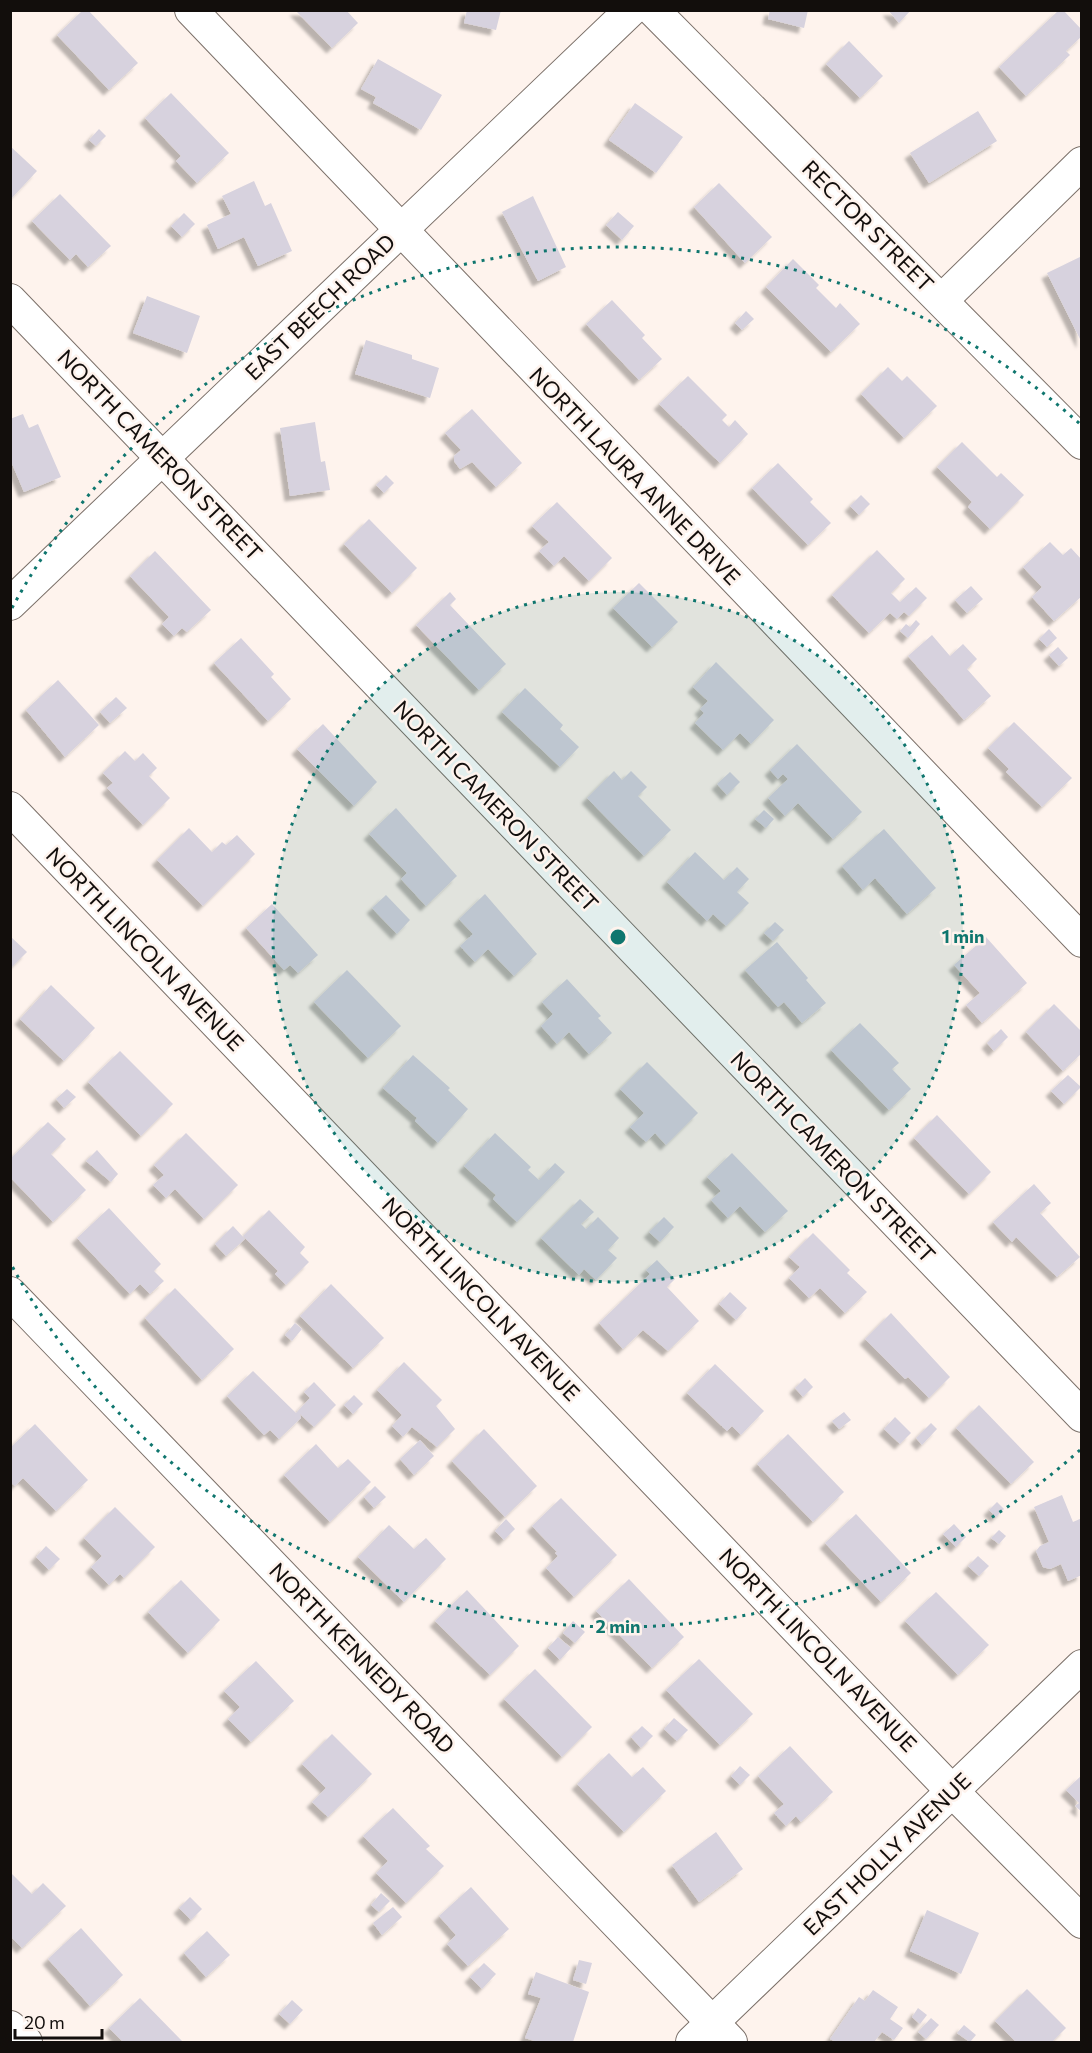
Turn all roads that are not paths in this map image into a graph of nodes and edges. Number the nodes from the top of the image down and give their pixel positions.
1 (191, 10) edge
2 (631, 10) edge
3 (653, 10) edge
4 (1082, 162) edge
5 (400, 231) junction
6 (10, 300) edge
7 (942, 300) junction
8 (1082, 443) edge
9 (162, 458) junction
10 (10, 603) edge
11 (10, 808) edge
12 (1082, 941) edge
13 (10, 1293) edge
14 (1082, 1416) edge
15 (1082, 1666) edge
16 (952, 1791) junction
17 (1082, 1922) edge
18 (10, 2027) edge
19 (712, 2036) edge
20 (26, 2043) edge

1 - 5 street, NORTH LAURA ANNE DRIVE
2 - 5 street, EAST BEECH ROAD
3 - 7 street, RECTOR STREET
4 - 7 street
5 - 9 street, EAST BEECH ROAD
5 - 12 street, NORTH LAURA ANNE DRIVE
6 - 9 street, NORTH CAMERON STREET
7 - 8 street, RECTOR STREET
9 - 10 street, EAST BEECH ROAD
9 - 14 street, NORTH CAMERON STREET
11 - 16 street, NORTH LINCOLN AVENUE
13 - 19 street, NORTH KENNEDY ROAD
15 - 16 street, EAST HOLLY AVENUE
16 - 17 street, NORTH LINCOLN AVENUE
16 - 19 street, EAST HOLLY AVENUE
18 - 20 street

